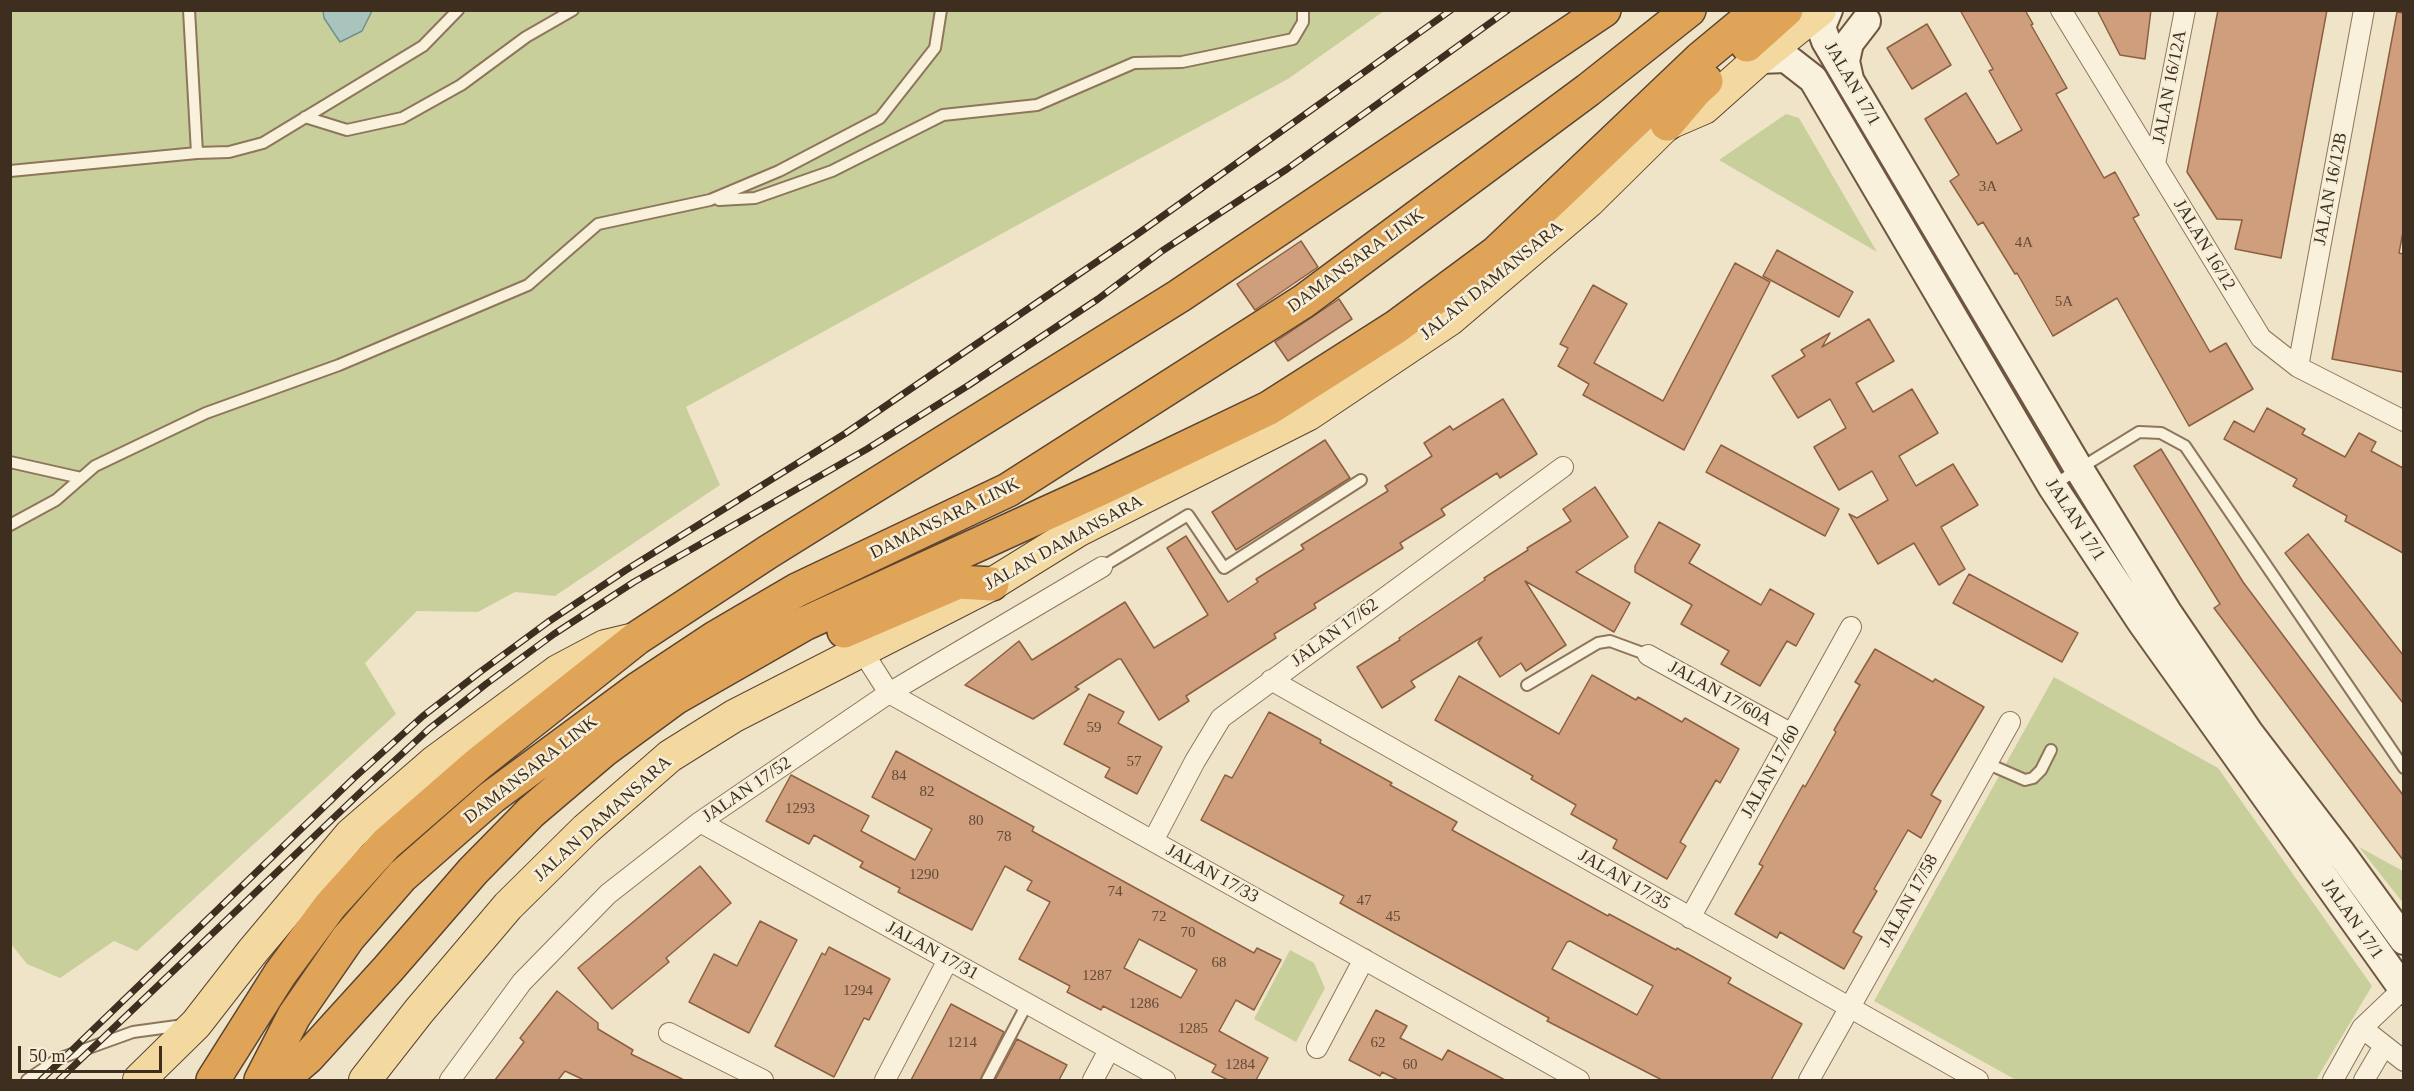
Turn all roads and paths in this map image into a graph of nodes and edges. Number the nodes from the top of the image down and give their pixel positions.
1 (189, 10) edge
2 (458, 10) edge
3 (573, 10) edge
4 (940, 10) edge
5 (1303, 10) edge
6 (1604, 10) edge
7 (1689, 10) edge
8 (1759, 10) edge
9 (1786, 10) edge
10 (1820, 10) edge
11 (1828, 10) edge
12 (2061, 10) edge
13 (2185, 10) edge
14 (2364, 10) edge
15 (1873, 16) edge
16 (1826, 41) junction
17 (1759, 59) junction
18 (1814, 79) junction
19 (1850, 81) junction
20 (305, 117) junction
21 (1667, 124) junction
22 (197, 153) junction
23 (2155, 164) junction
24 (10, 171) edge
25 (710, 200) junction
26 (2298, 367) junction
27 (2403, 421) edge
28 (10, 462) edge
29 (1563, 467) dead end
30 (2079, 469) junction
31 (81, 478) junction
32 (1361, 480) dead end
33 (2052, 486) junction
34 (10, 525) edge
35 (1102, 567) joint
36 (992, 584) junction
37 (1851, 627) dead end
38 (637, 638) junction
39 (861, 649) junction
40 (1648, 655) joint
41 (718, 673) junction
42 (1271, 680) junction
43 (1527, 685) dead end
44 (889, 693) junction
45 (2010, 722) dead end
46 (1792, 734) junction
47 (2051, 750) dead end
48 (1986, 763) junction
49 (2403, 768) edge
50 (700, 822) junction
51 (1153, 841) junction
52 (1690, 918) junction
53 (2403, 940) edge
54 (1364, 959) junction
55 (948, 960) junction
56 (280, 974) junction
57 (2403, 989) edge
58 (1028, 1004) junction
59 (1849, 1008) junction
60 (196, 1024) junction
61 (2362, 1028) junction
62 (669, 1033) dead end
63 (2384, 1046) junction
64 (1317, 1048) dead end
65 (1109, 1050) junction
66 (2403, 1061) edge
67 (27, 1080) edge
68 (139, 1080) edge
69 (213, 1080) edge
70 (232, 1080) edge
71 (261, 1080) edge
72 (281, 1080) edge
73 (365, 1080) edge
74 (450, 1080) edge
75 (763, 1080) edge
76 (885, 1080) edge
77 (987, 1080) edge
78 (1093, 1080) edge
79 (1165, 1080) edge
80 (1580, 1080) edge
81 (1809, 1080) edge
82 (1978, 1080) edge
83 (2332, 1080) edge
84 (2364, 1080) edge

1 - 22 lane
2 - 20 lane
3 - 20 lane
4 - 25 lane
5 - 25 lane
6 - 38 highway, DAMANSARA LINK
7 - 71 highway, DAMANSARA LINK
8 - 41 highway
9 - 21 highway
10 - 17 main road, JALAN DAMANSARA
11 - 16 street, JALAN 17/1
12 - 23 street, JALAN 16/12
13 - 23 street, JALAN 16/12A
14 - 26 street, JALAN 16/12B
15 - 16 street
15 - 19 street
16 - 18 street
16 - 19 street, JALAN 17/1
17 - 18 street, JALAN 17/1
17 - 21 main road, JALAN DAMANSARA
18 - 33 street, JALAN 17/1
19 - 30 street, JALAN 17/1
20 - 22 lane
21 - 36 main road, JALAN DAMANSARA
22 - 24 lane
23 - 26 street, JALAN 16/12
25 - 31 lane
26 - 27 street, JALAN 16/12
28 - 31 lane
29 - 42 street, JALAN 17/62
30 - 33 lane
30 - 49 lane
30 - 53 street, JALAN 17/1
31 - 34 lane
32 - 35 lane
33 - 57 street, JALAN 17/1
35 - 44 street, JALAN 17/52
36 - 39 main road, JALAN DAMANSARA
36 - 41 highway
37 - 46 street, JALAN 17/60
38 - 56 highway, DAMANSARA LINK
38 - 60 main road
39 - 44 street, JALAN 17/33
39 - 73 main road, JALAN DAMANSARA
40 - 43 lane
40 - 46 street, JALAN 17/60A
41 - 72 highway
42 - 51 street, JALAN 17/62
42 - 52 street, JALAN 17/35
44 - 50 street, JALAN 17/52
44 - 51 street, JALAN 17/33
45 - 48 street, JALAN 17/58
46 - 52 street, JALAN 17/60
47 - 48 lane
48 - 59 street, JALAN 17/58
50 - 55 street, JALAN 17/31
50 - 74 street, JALAN 17/52
51 - 54 street, JALAN 17/33
52 - 59 street, JALAN 17/35
54 - 64 street
54 - 80 street, JALAN 17/33
55 - 58 street, JALAN 17/31
55 - 76 street
56 - 69 highway, DAMANSARA LINK
56 - 70 highway
57 - 61 street
58 - 65 street, JALAN 17/31
58 - 77 lane
59 - 81 street, JALAN 17/58
59 - 82 street, JALAN 17/35
60 - 67 lane
60 - 68 main road
61 - 63 street
61 - 83 street
62 - 75 street
63 - 66 street
63 - 84 street
65 - 78 street
65 - 79 street, JALAN 17/31

